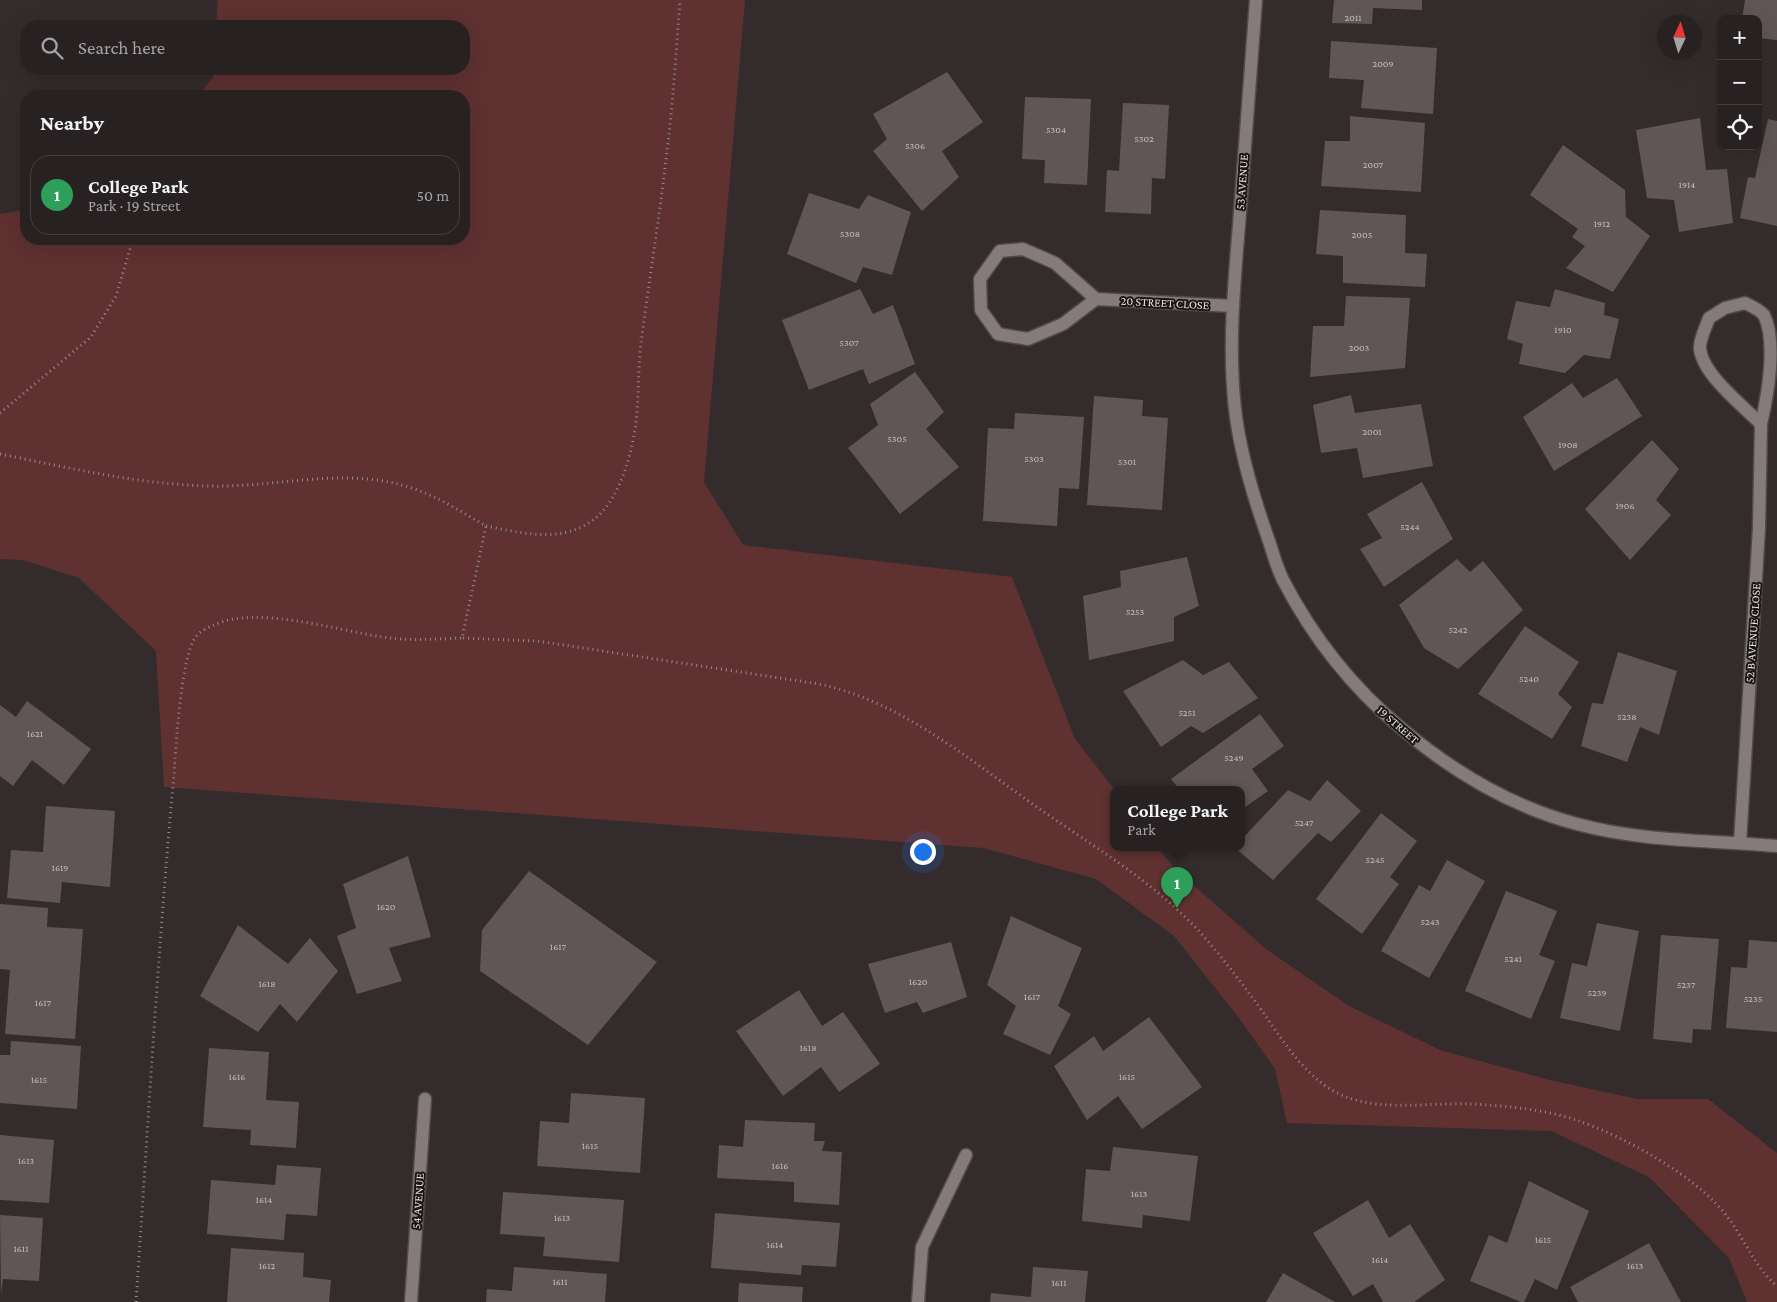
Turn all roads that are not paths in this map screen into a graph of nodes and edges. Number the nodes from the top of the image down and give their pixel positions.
1 (1256, 0) edge
2 (1096, 299) junction
3 (1233, 306) junction
4 (1232, 365) joint
5 (1761, 424) junction
6 (1740, 842) junction
7 (1777, 846) edge
8 (425, 1099) dead end
9 (966, 1155) dead end
10 (411, 1302) edge
11 (918, 1302) edge

1 - 3 street, 53 AVENUE
2 - 2 street
2 - 3 street, 20 STREET CLOSE
3 - 4 street, 53 AVENUE
4 - 6 street, 19 STREET
5 - 5 street, 52 B AVENUE CLOSE
5 - 6 street, 52 B AVENUE CLOSE
6 - 7 street, 19 STREET
8 - 10 street, 54 AVENUE
9 - 11 street

